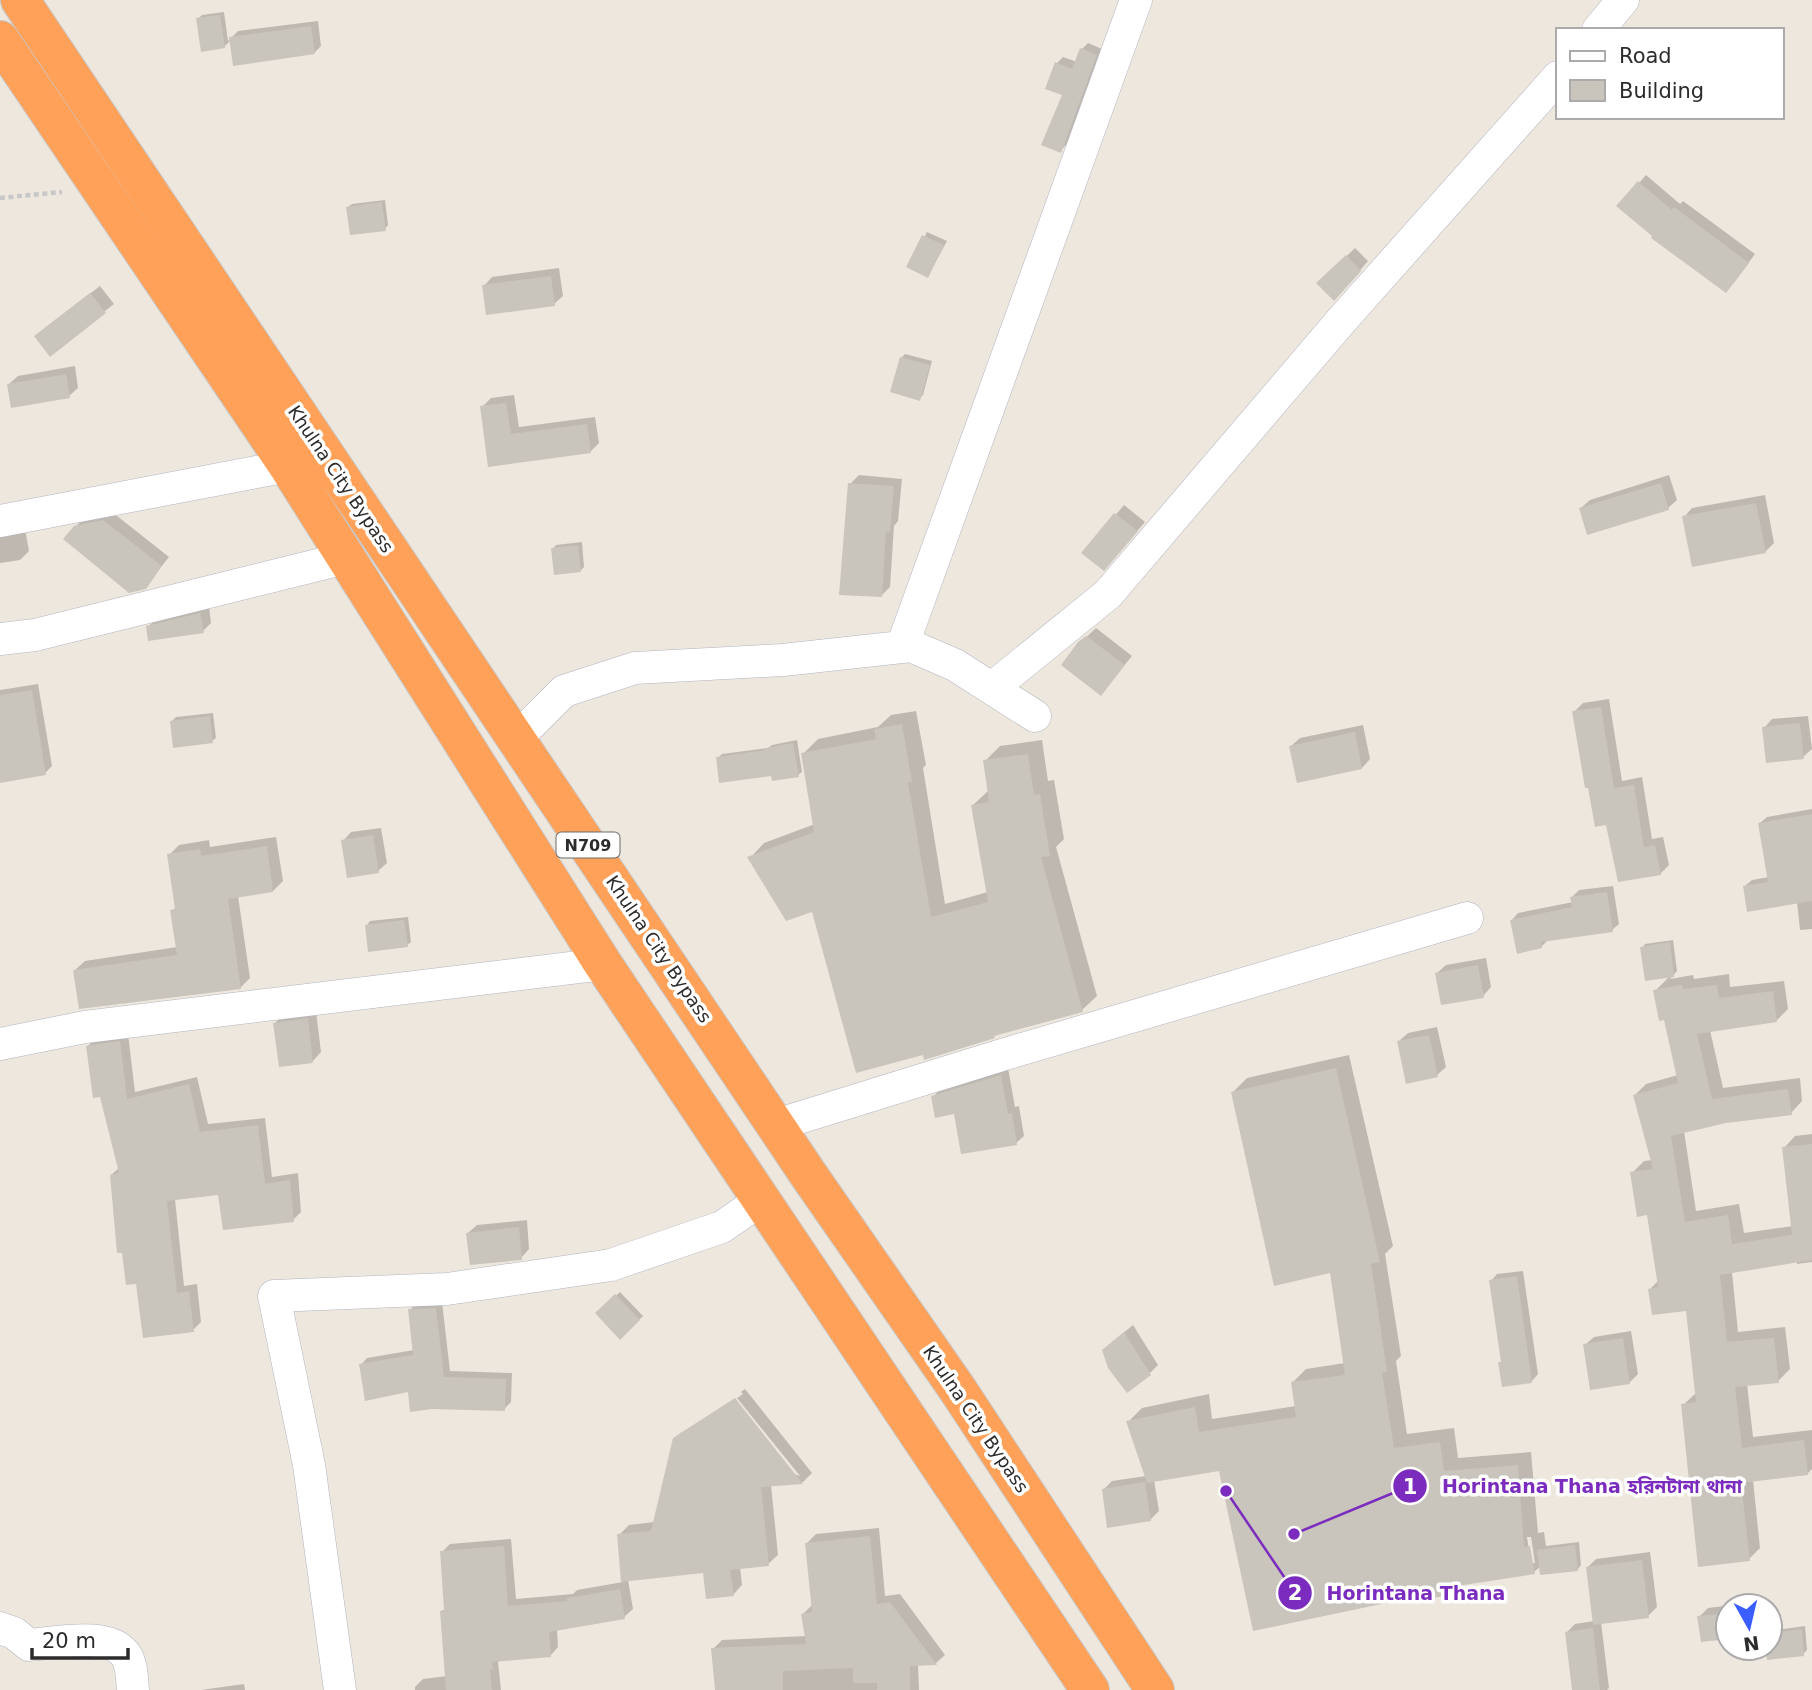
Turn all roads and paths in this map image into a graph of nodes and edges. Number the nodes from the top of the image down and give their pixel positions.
1 (20, 0) edge
2 (1136, 0) edge
3 (1623, 0) edge
4 (1600, 28) edge
5 (0, 40) edge
6 (1556, 78) edge
7 (102, 187) junction
8 (0, 198) edge
9 (288, 466) junction
10 (0, 521) edge
11 (346, 558) junction
12 (0, 639) edge
13 (902, 647) junction
14 (992, 688) junction
15 (1035, 716) dead end
16 (516, 739) junction
17 (1467, 918) dead end
18 (603, 964) junction
19 (0, 1044) edge
20 (776, 1125) junction
21 (762, 1199) junction
22 (0, 1628) edge
23 (133, 1690) edge
24 (340, 1690) edge
25 (1090, 1690) edge
26 (1155, 1690) edge

1 - 16 highway, Khulna City Bypass / N709
2 - 13 street
3 - 4 street
5 - 7 highway, Khulna City Bypass / N709
6 - 14 street
7 - 8 path
7 - 9 highway, Khulna City Bypass / N709
9 - 10 street
9 - 11 highway, Khulna City Bypass / N709
11 - 12 street
11 - 18 highway, Khulna City Bypass / N709
13 - 14 street
13 - 16 street
14 - 15 street
16 - 20 highway, Khulna City Bypass / N709
17 - 20 street
18 - 19 street
18 - 21 highway, Khulna City Bypass / N709
20 - 26 highway, Khulna City Bypass / N709
21 - 24 street
21 - 25 highway, Khulna City Bypass / N709
22 - 23 street

